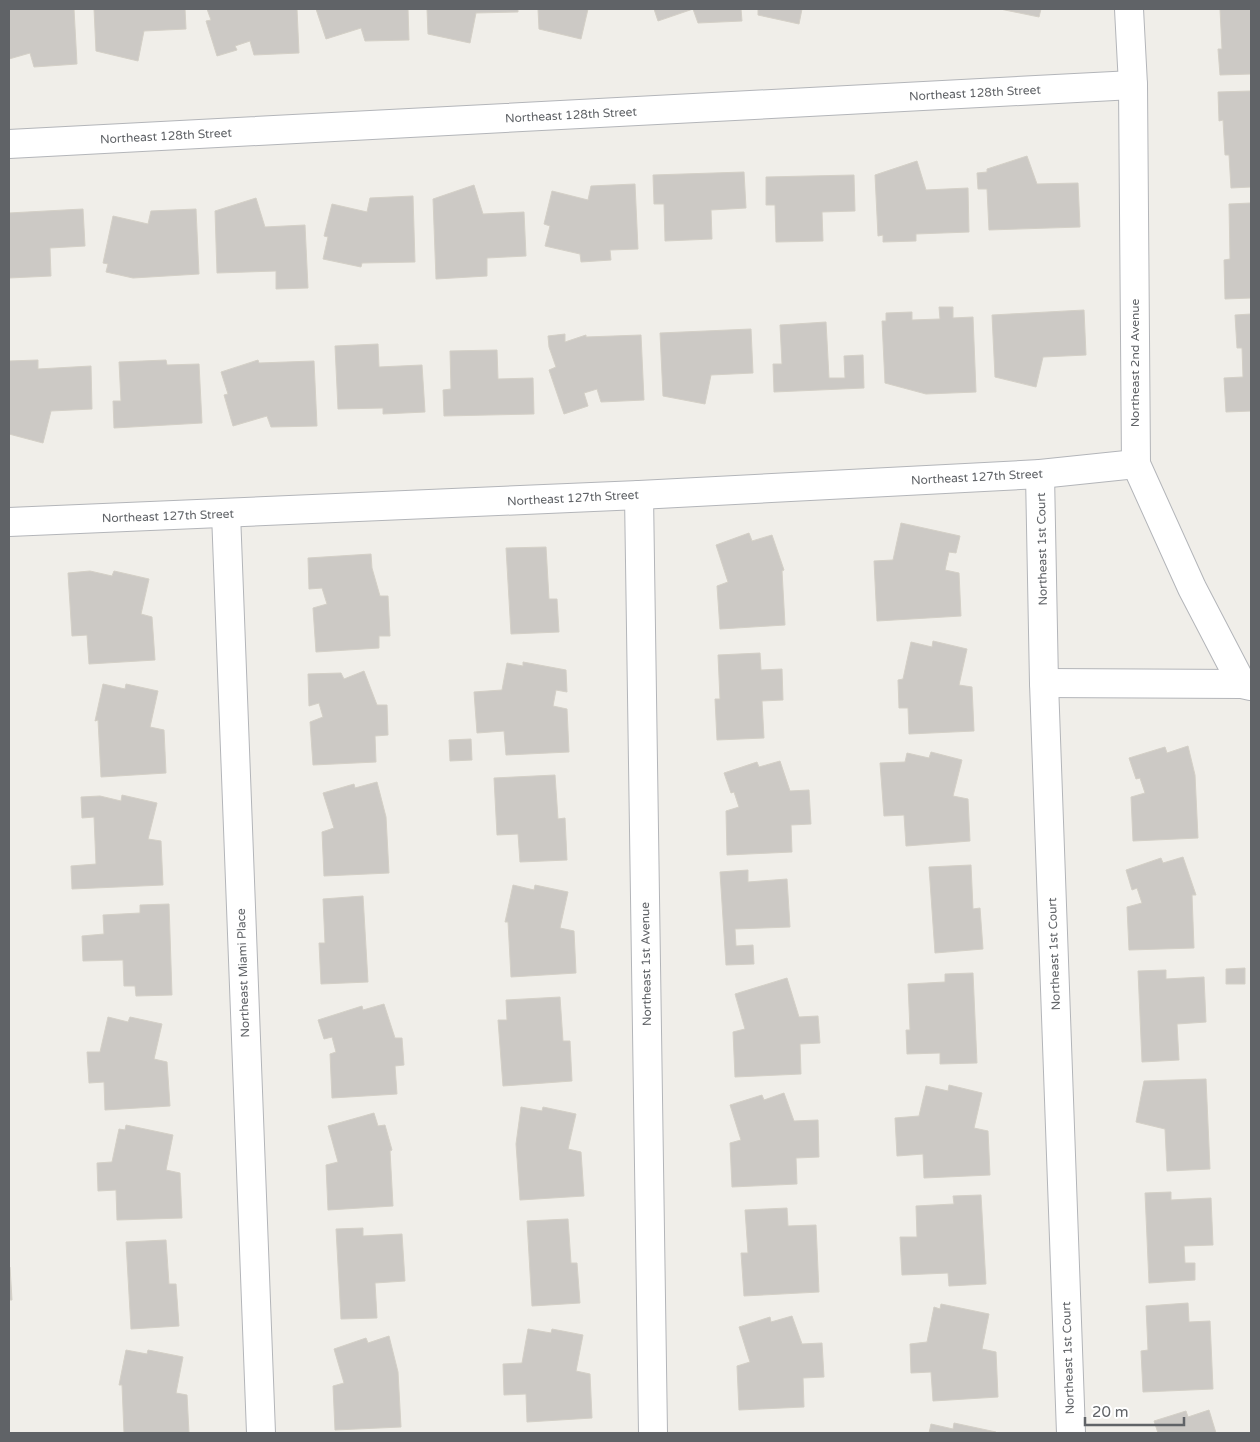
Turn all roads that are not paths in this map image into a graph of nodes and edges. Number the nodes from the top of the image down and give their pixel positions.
1 (1129, 9) edge
2 (1133, 85) junction
3 (9, 144) edge
4 (1136, 464) junction
5 (1040, 474) junction
6 (640, 495) junction
7 (226, 513) junction
8 (9, 522) edge
9 (1044, 683) junction
10 (1247, 685) edge
11 (261, 1433) edge
12 (653, 1433) edge
13 (1071, 1433) edge

1 - 2 street, Northeast 2nd Avenue
2 - 3 street, Northeast 128th Street
2 - 4 street, Northeast 2nd Avenue
4 - 5 street, Northeast 127th Street
4 - 10 street, Northeast 2nd Avenue
5 - 6 street, Northeast 127th Street
5 - 9 street, Northeast 1st Court
6 - 7 street, Northeast 127th Street
6 - 12 street, Northeast 1st Avenue
7 - 8 street, Northeast 127th Street
7 - 11 street, Northeast Miami Place
9 - 10 street
9 - 13 street, Northeast 1st Court

